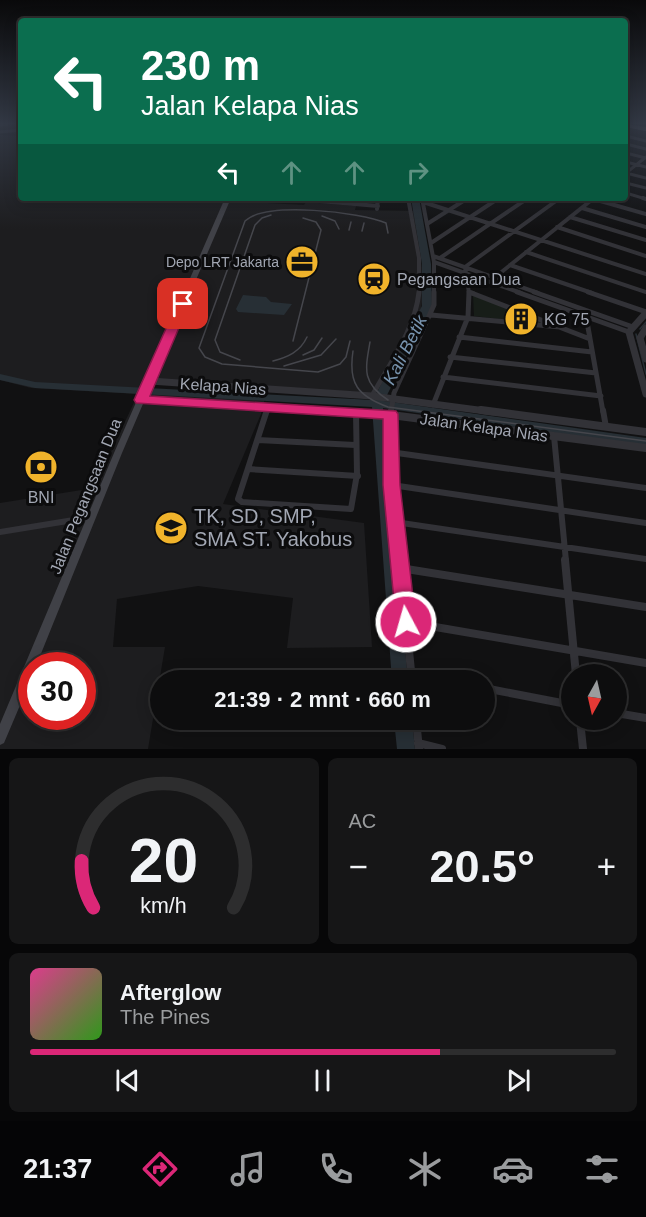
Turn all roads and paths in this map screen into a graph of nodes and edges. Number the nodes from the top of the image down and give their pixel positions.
1 (645, 159) edge
2 (628, 163) edge
3 (637, 165) junction
4 (646, 167) edge
5 (628, 172) edge
6 (628, 174) edge
7 (646, 178) edge
8 (628, 184) edge
9 (646, 188) edge
10 (628, 194) edge
11 (646, 199) edge
12 (227, 201) edge
13 (328, 201) edge
14 (378, 201) edge
15 (408, 201) edge
16 (422, 201) edge
17 (424, 201) edge
18 (432, 201) edge
19 (463, 201) edge
20 (494, 201) edge
21 (524, 201) edge
22 (556, 201) edge
23 (589, 201) edge
24 (604, 201) edge
25 (610, 201) edge
26 (429, 203) junction
27 (378, 208) joint
28 (582, 208) junction
29 (449, 210) junction
30 (646, 212) edge
31 (470, 217) junction
32 (570, 217) junction
33 (491, 223) junction
34 (427, 224) junction
35 (557, 227) junction
36 (646, 227) edge
37 (515, 231) junction
38 (543, 240) junction
39 (646, 240) edge
40 (430, 243) junction
41 (526, 252) junction
42 (646, 256) edge
43 (440, 258) junction
44 (433, 259) junction
45 (510, 265) junction
46 (466, 270) junction
47 (646, 274) edge
48 (494, 278) junction
49 (469, 292) junction
50 (646, 292) edge
51 (646, 312) edge
52 (431, 315) junction
53 (586, 316) junction
54 (468, 318) junction
55 (560, 327) junction
56 (631, 329) junction
57 (645, 332) edge
58 (459, 337) junction
59 (590, 339) junction
60 (592, 352) junction
61 (450, 357) junction
62 (646, 359) edge
63 (596, 373) junction
64 (443, 377) junction
65 (149, 382) junction
66 (297, 390) joint
67 (646, 394) edge
68 (375, 396) junction
69 (601, 396) junction
70 (142, 399) junction
71 (391, 400) junction
72 (433, 405) junction
73 (268, 408) junction
74 (357, 413) junction
75 (388, 414) junction
76 (606, 427) junction
77 (646, 432) edge
78 (554, 436) junction
79 (258, 440) junction
80 (355, 445) junction
81 (646, 448) edge
82 (390, 452) junction
83 (248, 469) junction
84 (357, 476) junction
85 (557, 476) junction
86 (392, 485) junction
87 (646, 488) edge
88 (351, 509) joint
89 (560, 510) junction
90 (92, 517) junction
91 (396, 522) junction
92 (646, 523) edge
93 (0, 532) edge
94 (564, 548) junction
95 (646, 559) edge
96 (400, 568) junction
97 (568, 596) junction
98 (646, 607) edge
99 (406, 622) junction
100 (574, 652) junction
101 (646, 663) edge
102 (575, 664) edge
103 (411, 670) edge
104 (495, 690) edge
105 (561, 703) edge
106 (627, 715) edge
107 (646, 718) edge
108 (417, 730) edge
109 (581, 730) edge
110 (0, 739) edge
111 (418, 746) edge
112 (442, 749) edge
113 (583, 749) edge

1 - 3 street
2 - 3 street
3 - 4 street
3 - 5 street
6 - 7 street
8 - 9 street
10 - 11 street
12 - 65 main road, Jalan Pegangsaan Dua
13 - 27 street
14 - 27 street
15 - 68 street
16 - 34 street
17 - 26 street
18 - 26 street
19 - 29 street
20 - 31 street
21 - 33 street
22 - 37 street
23 - 28 street
24 - 30 street
25 - 30 street
26 - 29 street
28 - 32 street
28 - 36 street
29 - 31 street
29 - 34 street
31 - 33 street
31 - 40 street
32 - 35 street
32 - 39 street
33 - 37 street
33 - 43 street
34 - 40 street
35 - 38 street
35 - 42 street
37 - 38 street
37 - 46 street
38 - 41 street
38 - 47 street
40 - 44 street
41 - 45 street
41 - 50 street
43 - 44 street
43 - 46 street
44 - 46 street
44 - 52 street
45 - 48 street
45 - 51 street
46 - 48 street
46 - 49 street
46 - 53 street
48 - 56 street
49 - 54 street
49 - 55 street
51 - 56 street
52 - 54 street
52 - 71 street
53 - 56 street
53 - 59 street
54 - 55 street
54 - 58 street
55 - 59 street
56 - 57 street
56 - 67 street
57 - 62 street
58 - 60 street
58 - 61 street
59 - 60 street
60 - 63 street
61 - 63 street
61 - 64 street
63 - 69 street
64 - 69 street
64 - 72 street
65 - 66 street, Kelapa Nias
65 - 70 main road, Jalan Pegangsaan Dua
66 - 68 street, Jalan Kelapa Nias
68 - 71 street, Jalan Kelapa Nias
69 - 76 street
70 - 73 street, Jalan Kelapa Nias
70 - 90 main road, Jalan Pegangsaan Dua
71 - 72 street, Jalan Kelapa Nias
71 - 75 street
72 - 76 street, Jalan Kelapa Nias
73 - 74 street, Jalan Kelapa Nias
73 - 79 street
74 - 75 street, Jalan Kelapa Nias
74 - 80 street
75 - 78 street, Jalan Kelapa Nias
75 - 82 street
76 - 77 street, Jalan Kelapa Nias
78 - 81 street, Jalan Kelapa Nias
78 - 85 street
79 - 80 street
79 - 83 street
80 - 84 street
82 - 85 street
82 - 86 street
83 - 84 street
83 - 88 street
84 - 88 street
85 - 87 street
85 - 89 street
86 - 89 street
86 - 91 street
89 - 92 street
89 - 94 street
90 - 93 street
90 - 110 main road, Jalan Pegangsaan Dua
91 - 94 street
91 - 96 street
94 - 95 street
94 - 97 street
96 - 97 street
96 - 99 street
97 - 98 street
97 - 100 street
99 - 100 street
99 - 103 street
100 - 101 street
100 - 102 street
104 - 105 street
106 - 107 street
108 - 111 street
109 - 113 street
111 - 112 street

